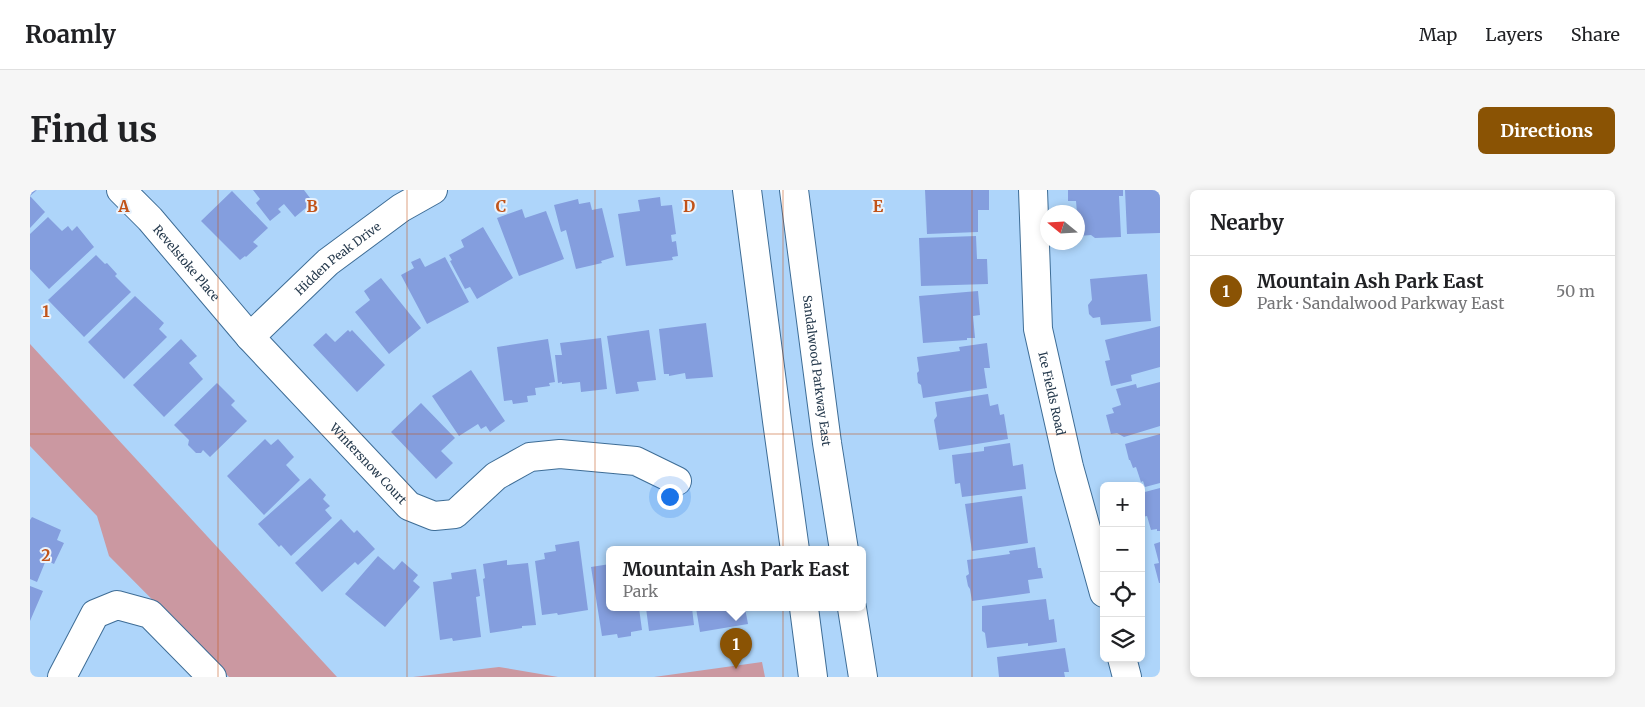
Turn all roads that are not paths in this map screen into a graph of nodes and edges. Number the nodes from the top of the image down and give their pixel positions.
1 (120, 190) edge
2 (433, 190) edge
3 (747, 190) edge
4 (794, 190) edge
5 (1033, 190) edge
6 (250, 337) junction
7 (677, 481) dead end
8 (794, 546) edge
9 (843, 546) edge
10 (1100, 579) edge
11 (804, 611) edge
12 (852, 611) edge
13 (1123, 662) edge
14 (62, 677) edge
15 (212, 677) edge
16 (813, 677) edge
17 (863, 677) edge
18 (1127, 677) edge

1 - 6 street, Revelstoke Place
2 - 6 street, Hidden Peak Drive
3 - 8 street
4 - 9 street, Sandalwood Parkway East
5 - 10 street, Ice Fields Road
6 - 7 street, Wintersnow Court
11 - 16 street
12 - 17 street
13 - 18 street
14 - 15 street

